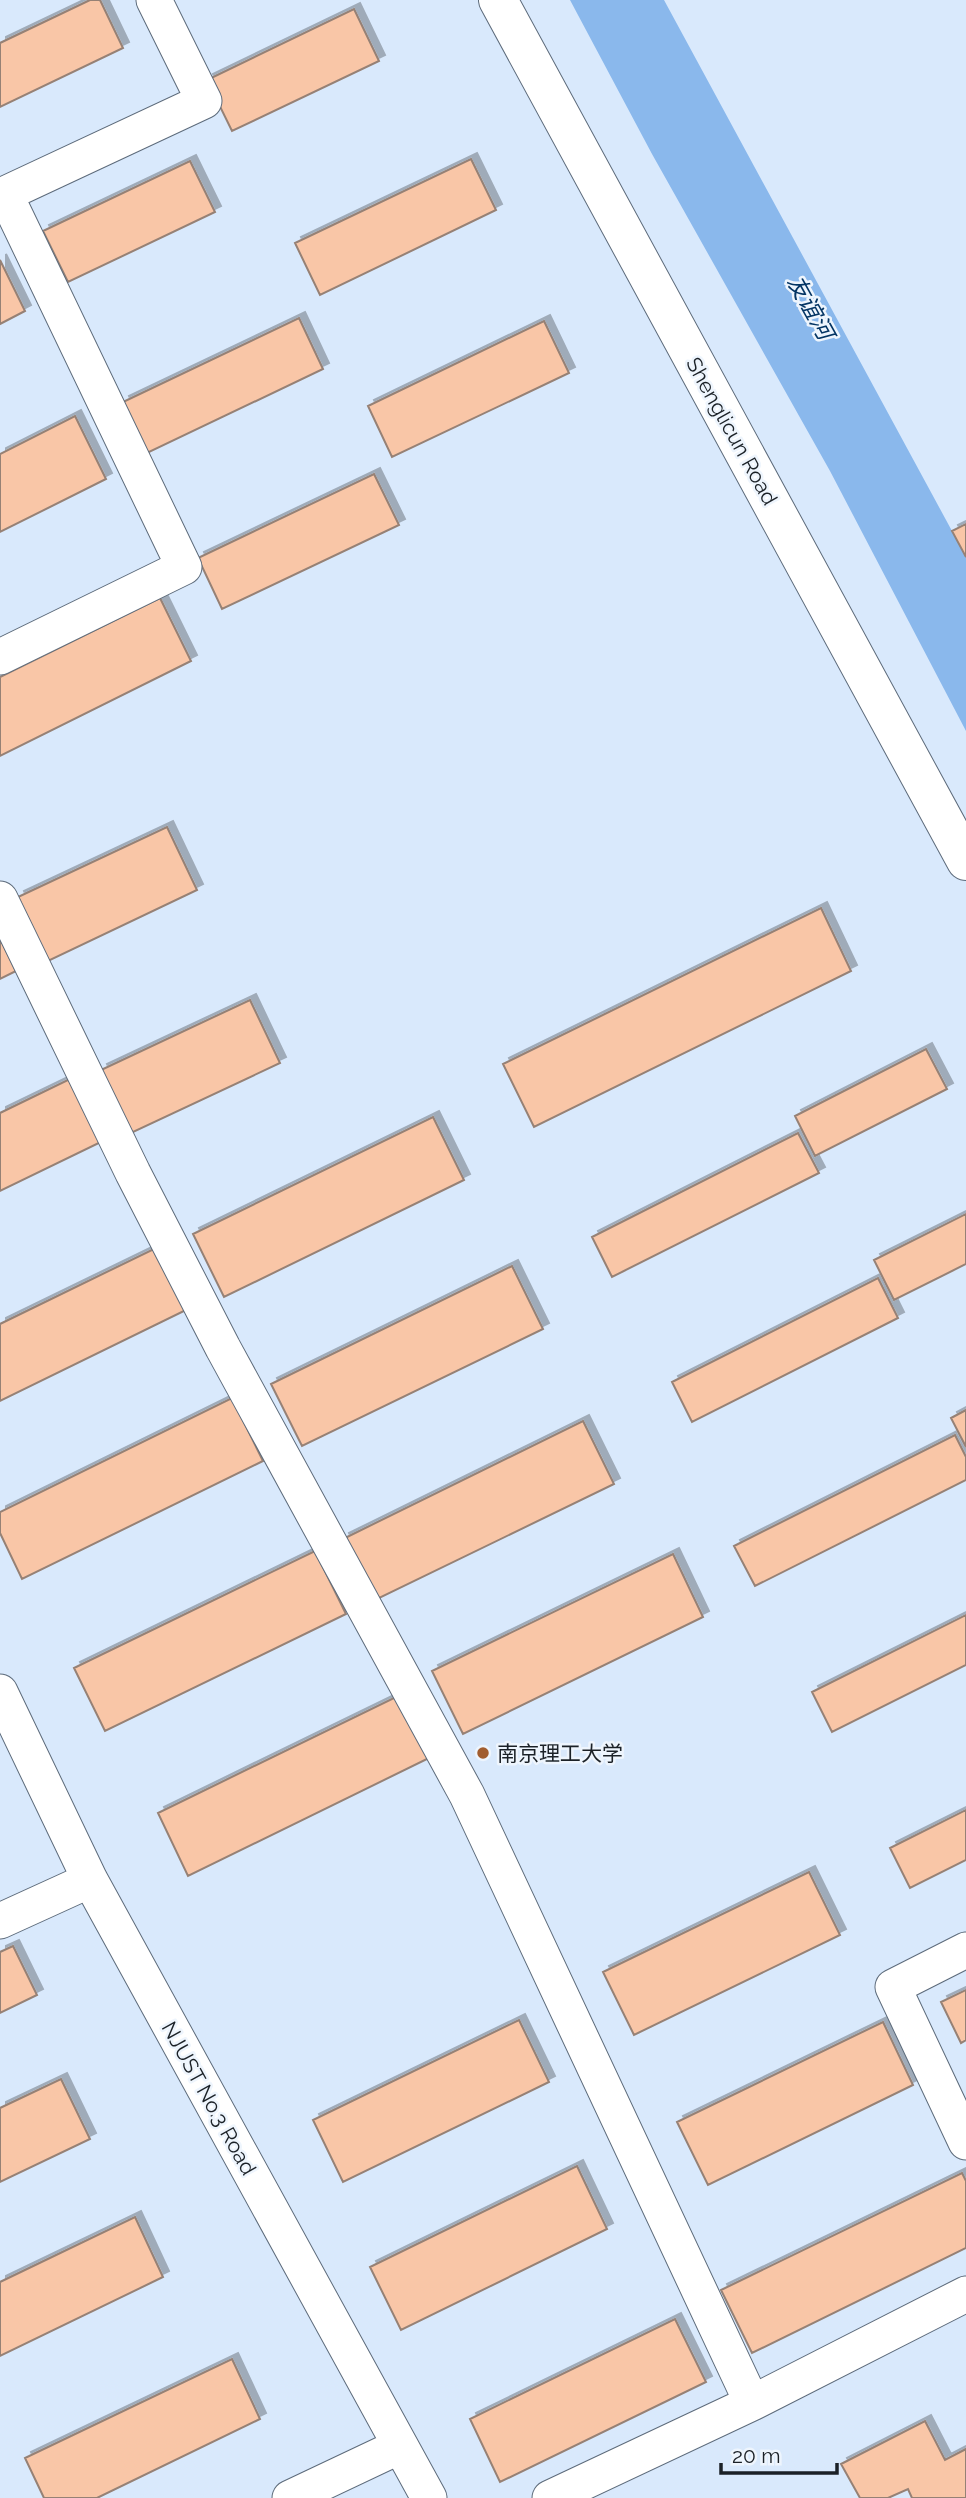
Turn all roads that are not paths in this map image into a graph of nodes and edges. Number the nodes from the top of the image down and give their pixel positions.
1 (153, 0) edge
2 (498, 0) edge
3 (0, 657) edge
4 (966, 862) edge
5 (0, 899) edge
6 (0, 1692) edge
7 (90, 1880) junction
8 (0, 1922) edge
9 (966, 1950) edge
10 (963, 2129) edge
11 (966, 2294) edge
12 (752, 2403) junction
13 (400, 2446) junction
14 (290, 2498) edge
15 (429, 2498) edge
16 (550, 2498) edge

1 - 3 street
2 - 4 street, Shenglicun Road
5 - 12 street
6 - 7 street, NJUST No.3 Road
7 - 8 street
7 - 13 street, NJUST No.3 Road
9 - 10 street
11 - 12 street
12 - 16 street
13 - 14 street
13 - 15 street, NJUST No.3 Road

